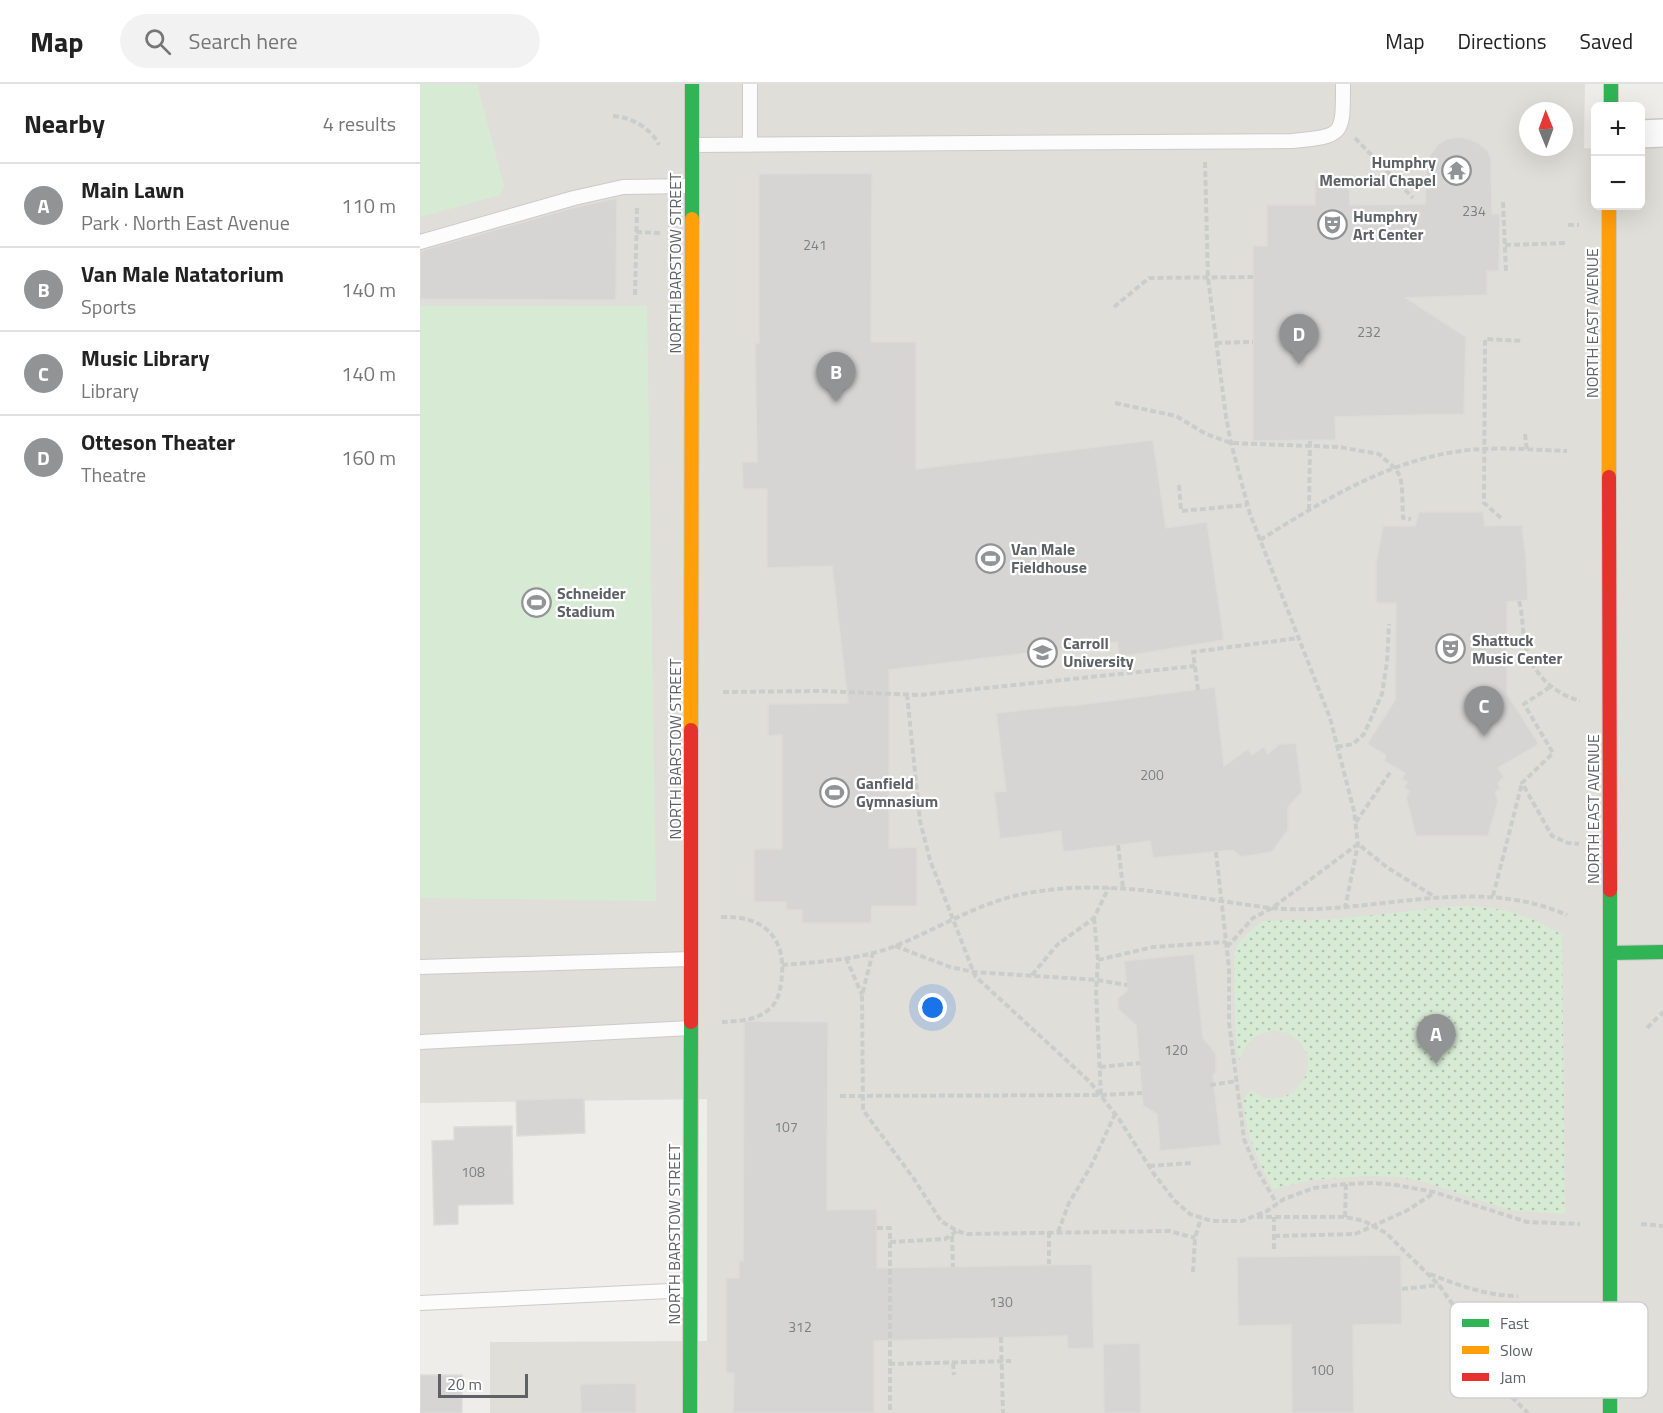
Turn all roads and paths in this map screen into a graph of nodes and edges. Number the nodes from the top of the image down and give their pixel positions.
1 (692, 84) edge
2 (750, 84) edge
3 (1343, 84) edge
4 (1611, 84) edge
5 (1611, 102) edge
6 (1341, 124) junction
7 (1663, 133) edge
8 (1645, 134) edge
9 (1204, 142) junction
10 (692, 145) junction
11 (750, 145) junction
12 (692, 186) junction
13 (637, 187) junction
14 (1413, 198) dead end
15 (1503, 202) dead end
16 (1610, 210) edge
17 (420, 242) edge
18 (1568, 243) dead end
19 (1505, 245) junction
20 (1506, 272) dead end
21 (1253, 277) dead end
22 (1208, 278) junction
23 (635, 295) dead end
24 (1114, 307) dead end
25 (1523, 341) dead end
26 (1253, 342) dead end
27 (1216, 343) junction
28 (1115, 403) dead end
29 (1525, 434) dead end
30 (1231, 443) junction
31 (1310, 443) junction
32 (1483, 449) junction
33 (1527, 450) junction
34 (1567, 451) dead end
35 (1395, 468) junction
36 (1179, 485) dead end
37 (1247, 505) junction
38 (1309, 510) junction
39 (1501, 518) dead end
40 (1411, 519) dead end
41 (1260, 540) junction
42 (1520, 601) dead end
43 (1389, 624) dead end
44 (1299, 638) junction
45 (1195, 666) junction
46 (1550, 687) junction
47 (1198, 690) dead end
48 (692, 692) junction
49 (907, 694) junction
50 (1609, 710) junction
51 (1337, 747) junction
52 (1391, 771) dead end
53 (1522, 783) junction
54 (1356, 822) junction
55 (1358, 844) junction
56 (1118, 845) dead end
57 (1610, 846) junction
58 (1216, 852) dead end
59 (1109, 887) junction
60 (1123, 888) junction
61 (1493, 896) junction
62 (1436, 897) junction
63 (1222, 901) junction
64 (1272, 908) junction
65 (1344, 908) junction
66 (1567, 915) dead end
67 (692, 918) junction
68 (1094, 918) junction
69 (953, 919) junction
70 (1227, 944) junction
71 (894, 946) junction
72 (873, 952) junction
73 (1663, 952) edge
74 (1610, 953) junction
75 (846, 958) junction
76 (691, 959) junction
77 (1098, 960) junction
78 (782, 965) junction
79 (420, 967) edge
80 (974, 972) junction
81 (1032, 975) junction
82 (1097, 980) junction
83 (1126, 985) dead end
84 (862, 995) junction
85 (1663, 1012) edge
86 (691, 1026) junction
87 (1647, 1028) dead end
88 (420, 1042) edge
89 (1140, 1063) dead end
90 (1100, 1067) junction
91 (1237, 1081) junction
92 (1210, 1085) dead end
93 (1142, 1093) dead end
94 (1101, 1095) junction
95 (840, 1096) dead end
96 (863, 1096) junction
97 (1115, 1114) junction
98 (1191, 1162) dead end
99 (1149, 1166) junction
100 (1346, 1184) junction
101 (1434, 1192) junction
102 (1277, 1204) junction
103 (1254, 1217) junction
104 (1274, 1217) junction
105 (1345, 1217) junction
106 (1201, 1218) junction
107 (1610, 1223) junction
108 (1663, 1226) edge
109 (1374, 1227) junction
110 (877, 1228) dead end
111 (957, 1231) junction
112 (1049, 1232) junction
113 (1058, 1232) junction
114 (952, 1236) junction
115 (1274, 1236) junction
116 (1195, 1238) junction
117 (890, 1242) junction
118 (1274, 1249) dead end
119 (1049, 1264) dead end
120 (952, 1267) dead end
121 (1193, 1272) dead end
122 (1426, 1273) junction
123 (1439, 1285) junction
124 (1402, 1289) dead end
125 (690, 1290) junction
126 (1518, 1296) dead end
127 (1451, 1302) edge
128 (1610, 1302) edge
129 (420, 1303) edge
130 (1001, 1337) dead end
131 (1011, 1361) dead end
132 (1001, 1362) junction
133 (953, 1363) junction
134 (890, 1364) junction
135 (954, 1375) dead end
136 (1513, 1398) edge
137 (690, 1413) edge
138 (890, 1413) edge
139 (1003, 1413) edge
140 (1528, 1413) edge

1 - 10 street, NORTH BARSTOW STREET
2 - 11 lane
3 - 6 lane
4 - 5 street
6 - 9 lane
6 - 14 path
7 - 8 street
9 - 11 lane
9 - 22 path
10 - 11 lane
10 - 12 street, NORTH BARSTOW STREET
12 - 13 lane
12 - 48 street, NORTH BARSTOW STREET
13 - 17 lane
13 - 23 path
15 - 19 path
16 - 50 street, NORTH EAST AVENUE
18 - 19 path
19 - 20 path
21 - 22 path
22 - 24 path
22 - 27 path
25 - 32 path
26 - 27 path
27 - 30 path
28 - 30 path
29 - 33 path
30 - 31 path
30 - 37 path
31 - 35 path
31 - 38 path
32 - 33 path
32 - 35 path
32 - 39 path
33 - 34 path
35 - 38 path
35 - 40 path
36 - 37 path
37 - 41 path
38 - 41 path
41 - 44 path
42 - 46 path
43 - 51 path
44 - 45 path
44 - 51 path
45 - 47 path
45 - 49 path
46 - 50 path
46 - 53 path
48 - 49 path
48 - 67 street, NORTH BARSTOW STREET
49 - 69 path
50 - 57 street, NORTH EAST AVENUE
51 - 54 path
52 - 54 path
53 - 57 path
53 - 61 path
54 - 55 path
55 - 62 path
55 - 64 path
55 - 65 path
56 - 60 path
57 - 74 street, NORTH EAST AVENUE
58 - 63 path
59 - 60 path
59 - 68 path
59 - 69 path
60 - 63 path
61 - 62 path
61 - 66 path
62 - 65 path
63 - 64 path
63 - 70 path
64 - 65 path
64 - 70 path
67 - 76 street, NORTH BARSTOW STREET
67 - 78 path
68 - 77 path
68 - 81 path
69 - 71 path
69 - 80 path
70 - 77 path
70 - 91 path
71 - 72 path
71 - 80 path
72 - 75 path
72 - 84 path
73 - 74 street
74 - 107 street, NORTH EAST AVENUE
75 - 78 path
75 - 84 path
76 - 79 lane
76 - 86 street, NORTH BARSTOW STREET
77 - 82 path
78 - 86 path
80 - 81 path
80 - 94 path
81 - 82 path
82 - 83 path
82 - 90 path
84 - 96 path
85 - 87 path
86 - 88 lane
86 - 125 street, NORTH BARSTOW STREET
89 - 90 path
90 - 94 path
91 - 92 path
91 - 102 path
93 - 94 path
94 - 96 path
94 - 97 path
95 - 96 path
96 - 111 path
97 - 99 path
97 - 113 path
98 - 99 path
99 - 106 path
100 - 101 path
100 - 102 path
100 - 105 path
101 - 107 path
101 - 109 path
102 - 103 path
103 - 104 path
103 - 106 path
104 - 105 path
104 - 115 path
105 - 109 path
106 - 116 path
107 - 108 path
107 - 128 street, NORTH EAST AVENUE
109 - 115 path
109 - 122 path
110 - 117 path
111 - 112 path
111 - 114 path
112 - 113 path
112 - 119 path
113 - 116 path
114 - 117 path
114 - 120 path
115 - 118 path
116 - 121 path
117 - 134 path
122 - 123 path
122 - 126 path
123 - 124 path
123 - 127 path
125 - 129 lane
125 - 137 street, NORTH BARSTOW STREET
130 - 132 path
131 - 132 path
132 - 133 path
132 - 139 path
133 - 134 path
133 - 135 path
134 - 138 path
136 - 140 path

